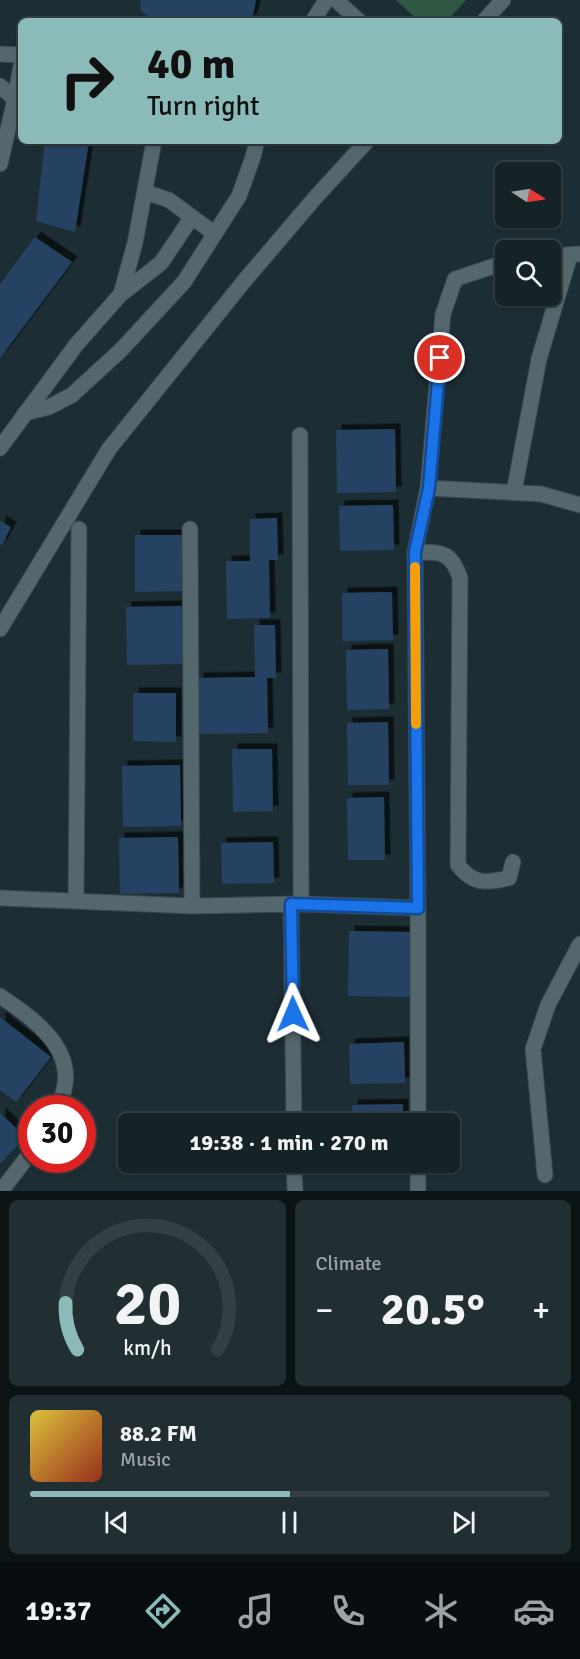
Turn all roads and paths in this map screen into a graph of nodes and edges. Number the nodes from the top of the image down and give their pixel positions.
1 (326, 0) edge
2 (336, 0) edge
3 (503, 0) edge
4 (315, 18) edge
5 (356, 18) edge
6 (487, 18) edge
7 (0, 54) edge
8 (18, 55) edge
9 (0, 86) edge
10 (18, 100) edge
11 (153, 144) edge
12 (256, 144) edge
13 (364, 144) edge
14 (0, 164) edge
15 (145, 192) junction
16 (192, 217) junction
17 (214, 234) junction
18 (575, 255) edge
19 (495, 266) edge
20 (121, 294) junction
21 (25, 413) junction
22 (300, 435) dead end
23 (0, 448) edge
24 (429, 488) junction
25 (514, 492) junction
26 (580, 505) edge
27 (79, 529) dead end
28 (190, 529) dead end
29 (415, 552) junction
30 (0, 629) edge
31 (513, 862) dead end
32 (0, 898) edge
33 (76, 900) junction
34 (296, 904) junction
35 (192, 906) junction
36 (418, 908) junction
37 (580, 944) edge
38 (0, 996) edge
39 (62, 1095) edge
40 (294, 1113) edge
41 (418, 1113) edge
42 (18, 1170) edge
43 (294, 1173) edge
44 (418, 1173) edge
45 (545, 1175) dead end
46 (1, 1191) edge
47 (295, 1191) edge
48 (418, 1191) edge

1 - 4 street
2 - 5 street
3 - 6 street
7 - 8 street
9 - 10 street
10 - 14 street
11 - 15 street
12 - 17 street
13 - 30 street
15 - 16 street
15 - 20 street
16 - 17 street
16 - 20 street
17 - 21 street
18 - 25 street
19 - 24 street
20 - 21 street
21 - 23 street
22 - 34 street
24 - 25 street
24 - 29 street
25 - 26 street
27 - 33 street
28 - 35 street
29 - 31 street
29 - 36 street
32 - 33 street
33 - 35 street
34 - 35 street
34 - 36 street
34 - 40 street
36 - 41 street
37 - 45 street
38 - 39 street
42 - 46 street
43 - 47 street
44 - 48 street

